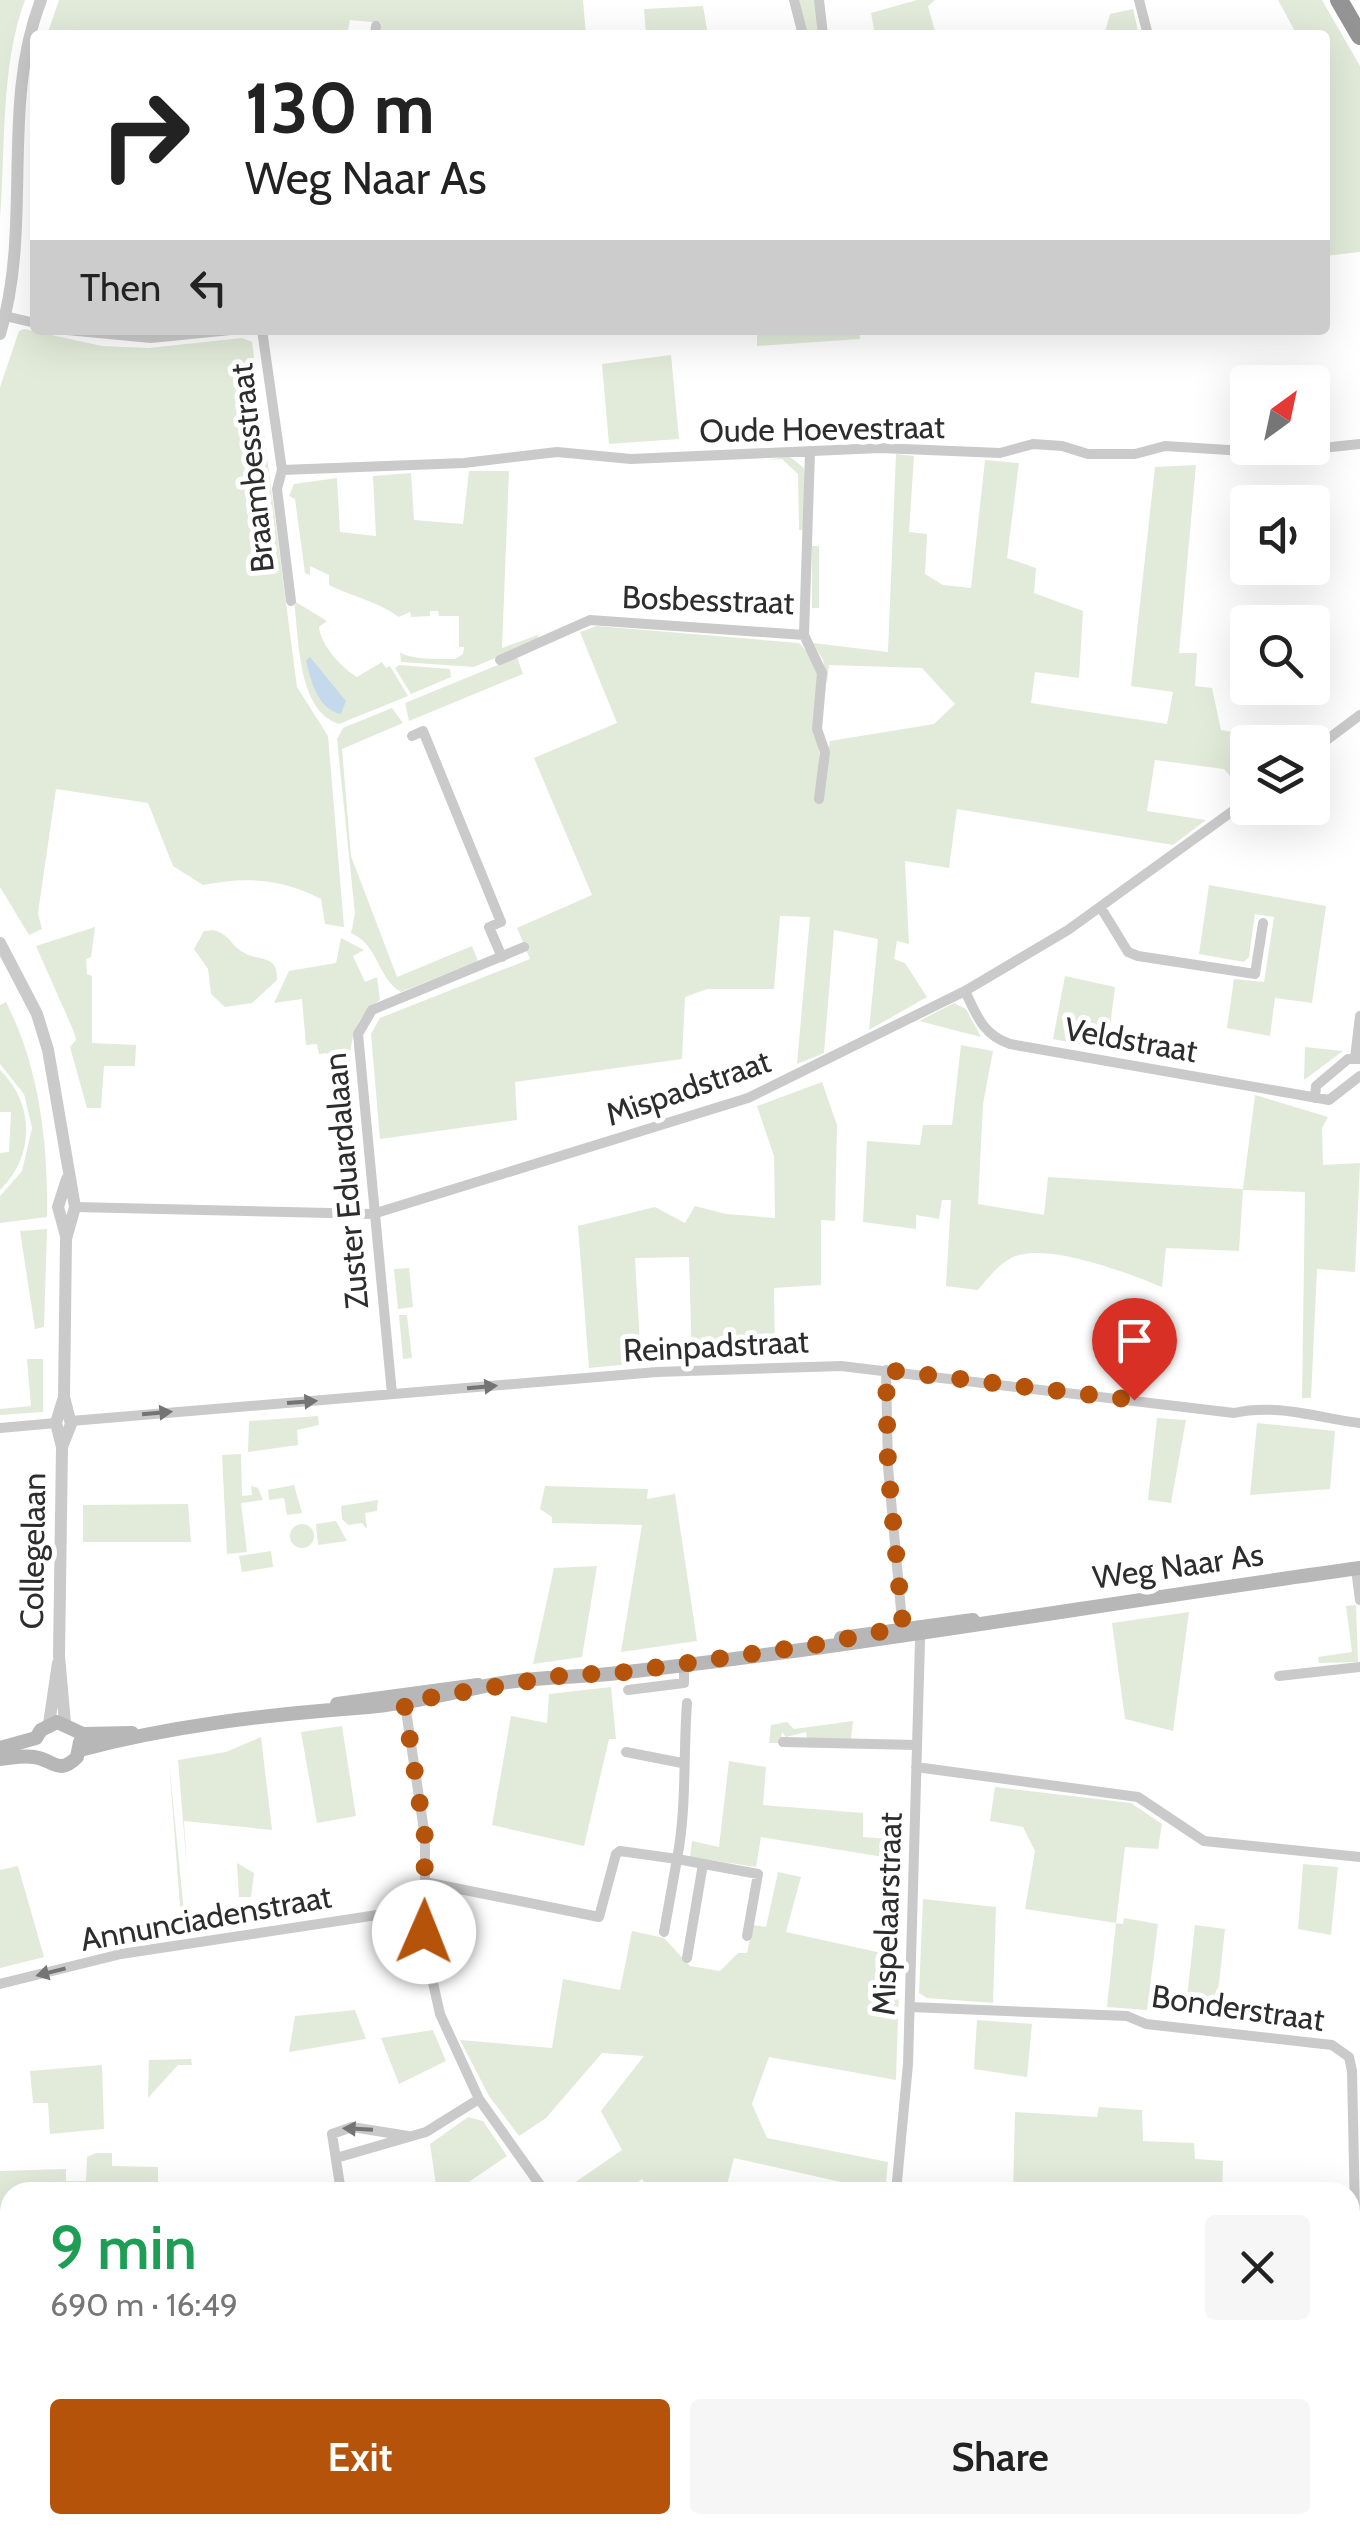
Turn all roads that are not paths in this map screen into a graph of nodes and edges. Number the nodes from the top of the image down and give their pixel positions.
1 (41, 0) edge
2 (794, 0) edge
3 (820, 0) edge
4 (1139, 0) edge
5 (1339, 0) edge
6 (32, 30) edge
7 (802, 30) edge
8 (823, 30) edge
9 (1147, 30) edge
10 (1360, 36) edge
11 (30, 38) edge
12 (6, 316) junction
13 (30, 322) edge
14 (0, 334) edge
15 (120, 335) edge
16 (181, 335) edge
17 (263, 335) edge
18 (1360, 444) edge
19 (810, 452) junction
20 (282, 470) junction
21 (291, 601) dead end
22 (804, 635) junction
23 (500, 660) dead end
24 (1360, 715) edge
25 (412, 736) dead end
26 (1330, 738) edge
27 (818, 798) dead end
28 (1230, 813) edge
29 (1101, 908) junction
30 (1263, 923) dead end
31 (0, 943) edge
32 (524, 947) dead end
33 (502, 957) junction
34 (965, 991) junction
35 (1360, 1016) edge
36 (1358, 1058) edge
37 (1360, 1076) edge
38 (1315, 1098) junction
39 (69, 1207) junction
40 (373, 1214) junction
41 (886, 1370) junction
42 (392, 1394) junction
43 (66, 1421) junction
44 (1360, 1423) edge
45 (0, 1428) edge
46 (1358, 1569) edge
47 (1360, 1600) edge
48 (1004, 1619) junction
49 (903, 1627) junction
50 (920, 1635) junction
51 (821, 1644) junction
52 (60, 1656) junction
53 (684, 1663) junction
54 (1360, 1667) edge
55 (1279, 1676) dead end
56 (628, 1690) dead end
57 (404, 1697) junction
58 (687, 1702) dead end
59 (49, 1724) junction
60 (71, 1728) junction
61 (148, 1733) junction
62 (36, 1738) junction
63 (782, 1742) dead end
64 (917, 1745) junction
65 (0, 1748) edge
66 (80, 1750) junction
67 (626, 1752) dead end
68 (39, 1757) junction
69 (0, 1759) edge
70 (682, 1763) junction
71 (916, 1767) junction
72 (1360, 1857) edge
73 (677, 1859) junction
74 (703, 1864) junction
75 (425, 1882) junction
76 (422, 1908) junction
77 (664, 1932) dead end
78 (747, 1936) dead end
79 (687, 1958) dead end
80 (0, 1984) edge
81 (910, 2007) junction
82 (478, 2099) junction
83 (409, 2136) junction
84 (336, 2158) junction
85 (340, 2182) edge
86 (538, 2182) edge
87 (898, 2182) edge
88 (1354, 2182) edge

1 - 6 street
2 - 7 street
3 - 8 street
4 - 9 street
5 - 10 highway
11 - 12 street
12 - 13 street
12 - 14 street
15 - 16 street
17 - 20 street, Braambesstraat
18 - 19 street, Oude Hoevestraat
19 - 20 street, Oude Hoevestraat
19 - 22 street, Bosbesstraat
20 - 21 street, Braambesstraat
22 - 23 street, Bosbesstraat
22 - 27 street
24 - 26 street
25 - 33 street
28 - 29 street, Mispadstraat
29 - 30 street
29 - 34 street, Mispadstraat
31 - 39 street, Collegelaan
32 - 33 street, Zuster Eduardalaan
33 - 40 street, Zuster Eduardalaan
34 - 38 street, Veldstraat
34 - 40 street, Mispadstraat
35 - 36 street
36 - 38 street
37 - 38 street
39 - 40 street, Mispadstraat
39 - 43 street, Collegelaan
40 - 42 street, Zuster Eduardalaan
42 -> 41 street, Reinpadstraat
41 - 44 street, Reinpadstraat
41 - 49 street
43 -> 42 street, Reinpadstraat
43 - 45 street, Reinpadstraat
43 - 52 street, Collegelaan
46 - 47 street
46 - 48 main road, Weg Naar As
48 - 49 main road, Weg Naar As
48 - 50 main road, Weg Naar As
49 - 50 street
49 - 51 main road, Weg Naar As
50 - 51 main road, Weg Naar As
50 - 64 street, Mispelaarstraat
51 - 53 main road, Weg Naar As
52 - 59 street, Collegelaan
52 - 60 street, Collegelaan
53 - 56 street
53 - 57 main road, Weg Naar As
54 - 55 street
57 - 61 main road, Weg Naar As
57 - 75 street
58 - 70 street
59 - 60 main road, Weg Naar As
59 - 62 main road
60 - 61 main road, Weg Naar As
60 - 66 main road
61 - 66 main road, Weg Naar As
62 - 65 main road
62 - 68 main road
63 - 64 street
64 - 71 street, Mispelaarstraat
66 - 68 main road, Weg Naar As
67 - 70 street
68 - 69 main road, Weg Naar As
70 - 73 street
71 - 72 street
71 - 81 street, Mispelaarstraat
73 - 74 street
73 - 75 street
73 - 77 street
74 - 78 street
74 - 79 street
75 - 76 street
76 -> 80 street, Annunciadenstraat
76 - 82 street
81 - 87 street, Mispelaarstraat
81 - 88 street, Bonderstraat
82 - 83 street
82 - 86 street
83 - 84 street
83 -> 84 street
84 - 85 street

